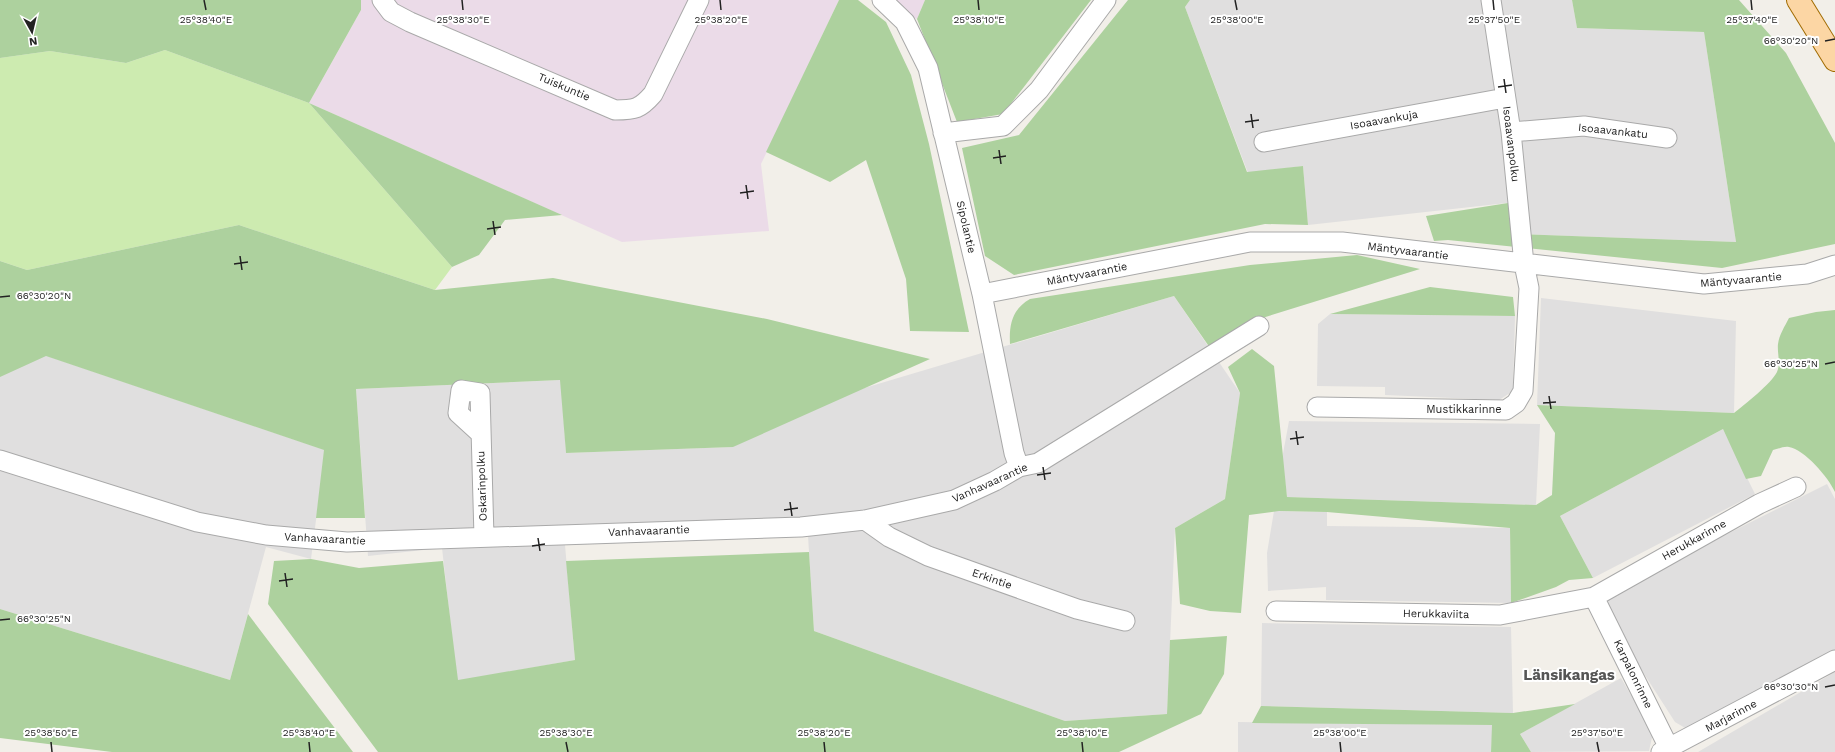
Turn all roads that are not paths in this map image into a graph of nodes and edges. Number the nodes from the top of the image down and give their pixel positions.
1 (382, 0) edge
2 (699, 0) edge
3 (882, 0) edge
4 (1106, 0) edge
5 (1491, 0) edge
6 (1798, 0) edge
7 (1835, 60) edge
8 (1505, 98) junction
9 (1511, 132) junction
10 (943, 133) junction
11 (1667, 138) dead end
12 (1264, 142) dead end
13 (1524, 264) junction
14 (1835, 265) edge
15 (982, 294) junction
16 (1259, 326) dead end
17 (1317, 407) dead end
18 (480, 434) dead end
19 (0, 460) edge
20 (1019, 467) junction
21 (1796, 487) dead end
22 (866, 520) junction
23 (484, 537) junction
24 (1594, 596) junction
25 (1276, 612) dead end
26 (1125, 621) dead end
27 (1835, 660) edge
28 (1667, 750) edge

1 - 2 street, Tuiskuntie
3 - 10 street, Sipolantie
4 - 10 street
5 - 8 street, Isoaavanpolku
6 - 7 main road
8 - 9 street, Isoaavanpolku
8 - 12 street, Isoaavankuja
9 - 11 street, Isoaavankatu
9 - 13 street, Isoaavanpolku
10 - 15 street, Sipolantie
13 - 14 street, Mäntyvaarantie
13 - 15 street, Mäntyvaarantie
13 - 17 street, Mustikkarinne
15 - 20 street, Sipolantie
16 - 20 street, Vanhavaarantie
18 - 23 street, Oskarinpolku
19 - 23 street, Vanhavaarantie
20 - 22 street, Vanhavaarantie
21 - 24 street, Herukkarinne
22 - 23 street, Vanhavaarantie
22 - 26 street, Erkintie
24 - 25 street, Herukkaviita
24 - 28 street, Karpalonrinne
27 - 28 street, Marjarinne

